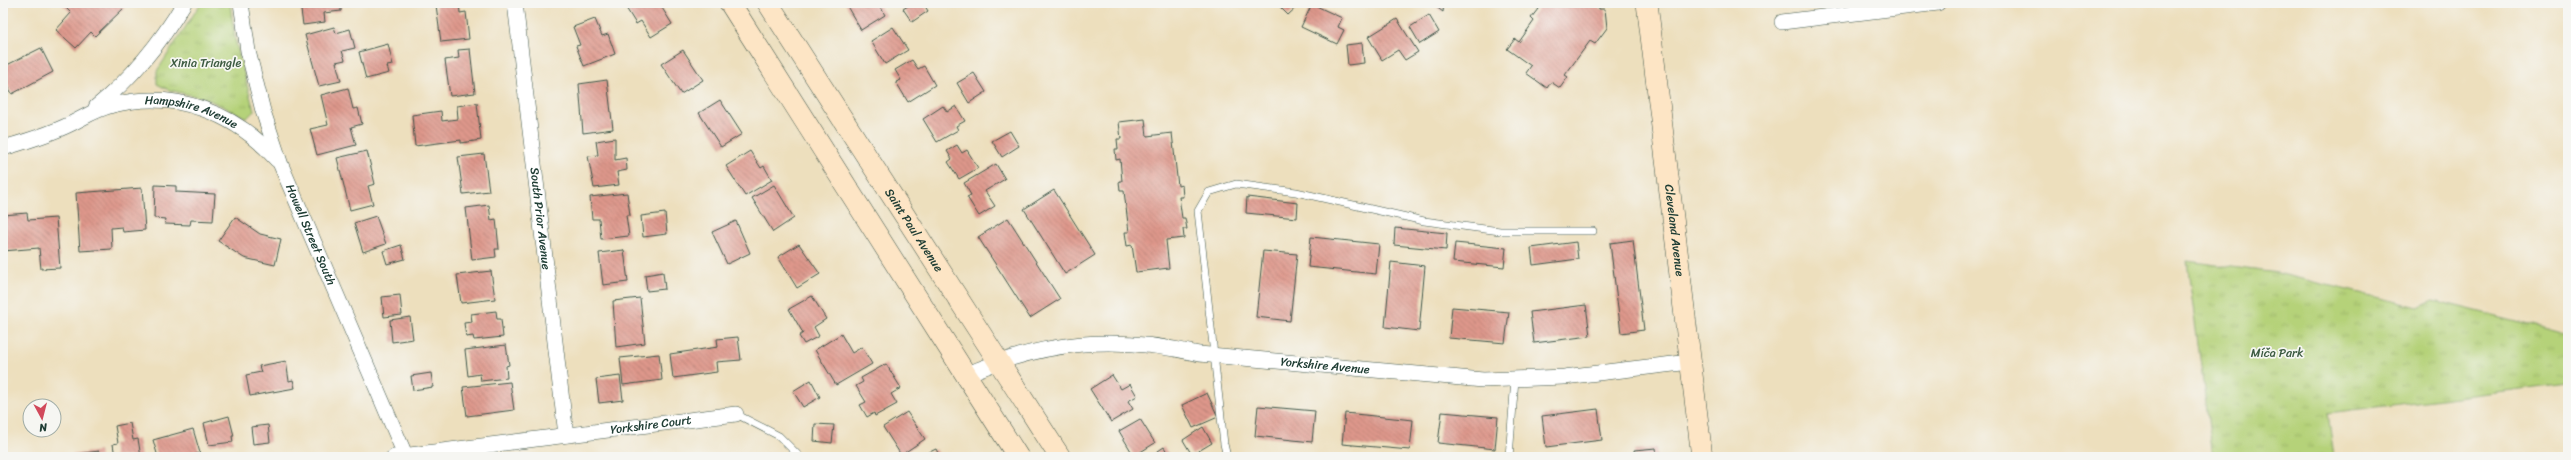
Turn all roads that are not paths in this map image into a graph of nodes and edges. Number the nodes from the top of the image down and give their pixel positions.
1 (184, 3) edge
2 (241, 3) edge
3 (515, 3) edge
4 (730, 3) edge
5 (768, 3) edge
6 (1647, 3) edge
7 (1938, 3) edge
8 (1903, 5) edge
9 (1782, 22) dead end
10 (87, 114) junction
11 (3, 148) edge
12 (281, 165) junction
13 (1593, 231) dead end
14 (1214, 355) junction
15 (998, 361) junction
16 (1690, 362) junction
17 (965, 375) junction
18 (1515, 379) junction
19 (736, 414) joint
20 (566, 435) junction
21 (402, 456) edge
22 (800, 457) edge
23 (1018, 457) edge
24 (1060, 457) edge
25 (1227, 457) edge
26 (1509, 457) edge
27 (1702, 457) edge

1 - 10 street, Hampshire Avenue
2 - 12 street, Howell Street South
3 - 20 street, South Prior Avenue
4 - 17 main road
5 - 15 main road, Saint Paul Avenue
6 - 16 main road, Cleveland Avenue
7 - 8 street
8 - 9 street
10 - 11 street, Hampshire Avenue
10 - 12 street, Hampshire Avenue
12 - 21 street, Howell Street South
13 - 14 lane
14 - 15 street, Yorkshire Avenue
14 - 18 street, Yorkshire Avenue
14 - 25 lane
15 - 17 street, Yorkshire Avenue
15 - 24 main road, Saint Paul Avenue
16 - 18 street, Yorkshire Avenue
16 - 27 main road, Cleveland Avenue
17 - 23 main road
18 - 26 lane
19 - 20 street, Yorkshire Court
19 - 22 lane
20 - 21 street

